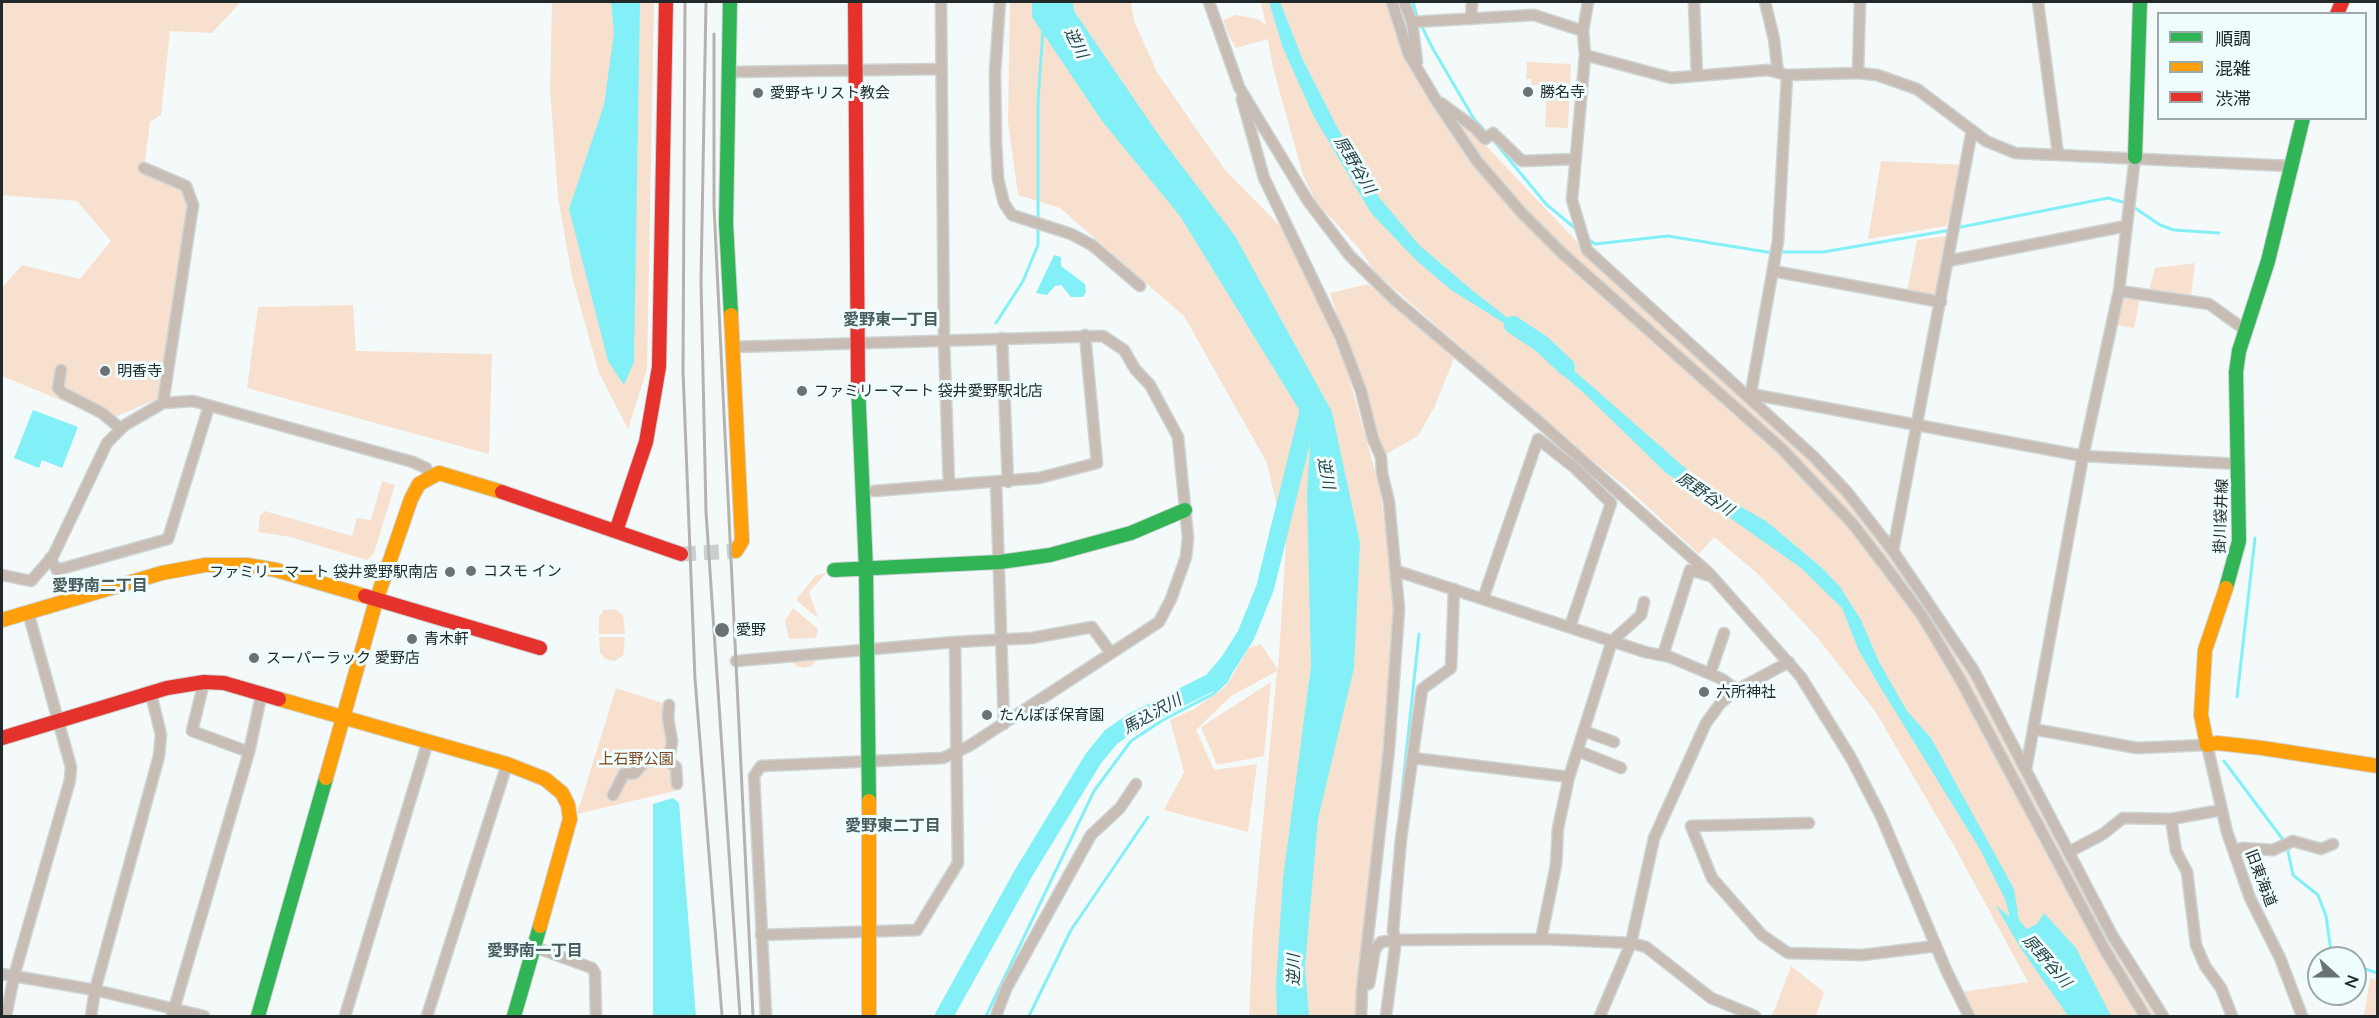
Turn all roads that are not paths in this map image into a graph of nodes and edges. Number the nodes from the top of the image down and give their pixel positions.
1 (666, 2) edge
2 (730, 2) edge
3 (855, 2) edge
4 (941, 2) edge
5 (1000, 2) edge
6 (1209, 2) edge
7 (1392, 2) edge
8 (1404, 2) edge
9 (1472, 2) edge
10 (1588, 2) edge
11 (1694, 2) edge
12 (1764, 2) edge
13 (1860, 2) edge
14 (2038, 2) edge
15 (2140, 2) edge
16 (1472, 19) junction
17 (1412, 22) junction
18 (1583, 31) junction
19 (1585, 55) junction
20 (940, 69) junction
21 (854, 71) junction
22 (729, 72) junction
23 (1858, 73) junction
24 (1782, 74) junction
25 (1421, 75) junction
26 (1697, 76) junction
27 (1239, 87) junction
28 (1436, 100) junction
29 (2302, 120) edge
30 (1972, 130) junction
31 (2058, 154) junction
32 (2135, 158) junction
33 (1575, 159) junction
34 (2290, 166) junction
35 (144, 168) dead end
36 (2126, 226) junction
37 (1948, 261) junction
38 (1773, 271) junction
39 (1140, 286) dead end
40 (2119, 291) junction
41 (1941, 302) junction
42 (2244, 329) junction
43 (1085, 335) junction
44 (1002, 338) junction
45 (944, 340) junction
46 (856, 343) junction
47 (734, 347) junction
48 (61, 370) dead end
49 (1750, 396) junction
50 (163, 403) junction
51 (210, 406) junction
52 (1918, 426) junction
53 (121, 429) junction
54 (2083, 456) junction
55 (2239, 464) junction
56 (430, 475) junction
57 (996, 482) junction
58 (1008, 482) junction
59 (949, 485) junction
60 (874, 491) dead end
61 (1185, 510) junction
62 (616, 531) junction
63 (736, 551) dead end
64 (1893, 552) junction
65 (681, 554) tunnel mouth
66 (50, 558) junction
67 (1000, 562) junction
68 (834, 570) dead end
69 (866, 570) junction
70 (1397, 571) junction
71 (2, 575) edge
72 (1713, 577) junction
73 (1454, 590) junction
74 (1483, 599) junction
75 (376, 601) junction
76 (1644, 602) dead end
77 (28, 612) junction
78 (2, 620) edge
79 (1570, 627) junction
80 (1724, 633) dead end
81 (1002, 640) junction
82 (1612, 641) junction
83 (955, 642) junction
84 (540, 648) dead end
85 (1111, 653) junction
86 (1663, 655) junction
87 (736, 661) dead end
88 (1789, 662) junction
89 (1710, 674) junction
90 (204, 682) junction
91 (1737, 690) junction
92 (262, 692) junction
93 (151, 694) junction
94 (669, 705) dead end
95 (341, 717) junction
96 (57, 722) junction
97 (1004, 724) junction
98 (2033, 729) junction
99 (1584, 731) junction
100 (2, 738) edge
101 (428, 741) junction
102 (1614, 742) dead end
103 (2207, 746) junction
104 (1578, 751) junction
105 (249, 752) junction
106 (955, 752) junction
107 (1413, 758) junction
108 (665, 759) junction
109 (869, 762) junction
110 (507, 764) junction
111 (2378, 766) edge
112 (1621, 768) dead end
113 (2026, 768) junction
114 (1569, 777) junction
115 (677, 784) dead end
116 (1136, 784) dead end
117 (613, 795) dead end
118 (2222, 810) junction
119 (2171, 819) junction
120 (1809, 823) dead end
121 (2333, 844) dead end
122 (2234, 851) junction
123 (2069, 852) junction
124 (868, 933) junction
125 (761, 935) junction
126 (1396, 939) junction
127 (1541, 939) junction
128 (1631, 943) junction
129 (534, 946) junction
130 (1936, 946) junction
131 (2, 974) edge
132 (14, 976) junction
133 (95, 990) junction
134 (173, 1012) edge
135 (6, 1017) edge
136 (91, 1017) edge
137 (204, 1017) edge
138 (258, 1017) edge
139 (345, 1017) edge
140 (427, 1017) edge
141 (514, 1017) edge
142 (596, 1017) edge
143 (766, 1017) edge
144 (868, 1017) edge
145 (996, 1017) edge
146 (1362, 1017) edge
147 (1386, 1017) edge
148 (1600, 1017) edge
149 (1755, 1017) edge
150 (1969, 1017) edge
151 (2145, 1017) edge
152 (2163, 1017) edge
153 (2232, 1017) edge
154 (2302, 1017) edge

1 - 62 street
2 - 22 street
3 - 21 street
4 - 20 street
5 - 39 street
6 - 27 street
7 - 25 street
8 - 17 street
9 - 16 street
10 - 18 street
11 - 26 street
12 - 24 street
13 - 23 street
14 - 31 street
15 - 32 street
16 - 17 street
16 - 18 street
17 - 25 street
18 - 19 street
19 - 26 street
19 - 33 street
20 - 21 street
20 - 45 street
21 - 22 street
21 - 46 street
22 - 47 street
23 - 24 street
23 - 30 street
24 - 26 street
24 - 38 street
25 - 28 street
27 - 70 street
27 - 72 street
28 - 33 street
28 - 151 street
29 - 34 street, 掛川袋井線
30 - 31 street
30 - 37 street
31 - 32 street
32 - 34 street
32 - 36 street
33 - 49 street
34 - 42 street, 掛川袋井線
35 - 50 street
36 - 37 street
36 - 40 street
37 - 41 street
38 - 41 street
38 - 49 street
40 - 42 street
40 - 54 street
41 - 52 street
42 - 55 street, 掛川袋井線
43 - 44 street
43 - 58 street
43 - 61 street
44 - 45 street
44 - 58 street
45 - 46 street
45 - 59 street
46 - 47 street
46 - 69 street
47 - 63 street
48 - 53 street
49 - 52 street
49 - 64 street
50 - 51 street
50 - 53 street
51 - 56 street
51 - 66 street
52 - 54 street
52 - 64 street
53 - 66 street
54 - 55 street
54 - 98 street
55 - 103 street, 掛川袋井線
56 - 62 street
56 - 75 street
57 - 58 street
57 - 59 street
57 - 67 street
59 - 60 street
61 - 67 street
61 - 85 street
62 - 65 street
64 - 113 street
66 - 71 street
67 - 69 street
67 - 81 street
68 - 69 street
69 - 109 street
70 - 73 street
70 - 146 street
72 - 86 street
72 - 88 street
73 - 74 street
73 - 107 street
74 - 79 street
74 - 79 street
75 - 77 street
75 - 84 street
75 - 95 street
76 - 82 street
77 - 78 street
77 - 96 street
79 - 82 street
80 - 89 street
81 - 83 street
81 - 85 street
81 - 97 street
82 - 86 street
82 - 99 street
83 - 87 street
83 - 106 street
85 - 97 street
86 - 89 street
88 - 91 street
88 - 130 street
89 - 91 street
90 - 92 street
90 - 93 street
90 - 105 street
91 - 128 street
92 - 95 street
92 - 105 street
93 - 96 street
93 - 133 street
94 - 108 street
95 - 101 street
95 - 138 street
96 - 100 street
96 - 132 street
97 - 106 street
98 - 103 street
98 - 113 street
99 - 102 street
99 - 104 street
101 - 110 street
101 - 139 street
103 - 111 street
103 - 118 street, 旧東海道
104 - 112 street
104 - 114 street
105 - 134 street
106 - 109 street
106 - 124 street
107 - 114 street
107 - 126 street
108 - 115 street
108 - 117 street
109 - 124 street
109 - 125 street
110 - 129 street
110 - 140 street
113 - 123 street
114 - 127 street
116 - 145 street
118 - 119 street
118 - 122 street, 旧東海道
119 - 123 street
119 - 153 street
120 - 130 street
121 - 122 street
122 - 154 street, 旧東海道
123 - 152 street
124 - 125 street
124 - 144 street
125 - 143 street
126 - 127 street
126 - 146 street
126 - 147 street
127 - 128 street
128 - 148 street
128 - 149 street
129 - 141 street
129 - 142 street
130 - 150 street
131 - 132 street
132 - 133 street
132 - 135 street
133 - 134 street
133 - 136 street
134 - 137 street

